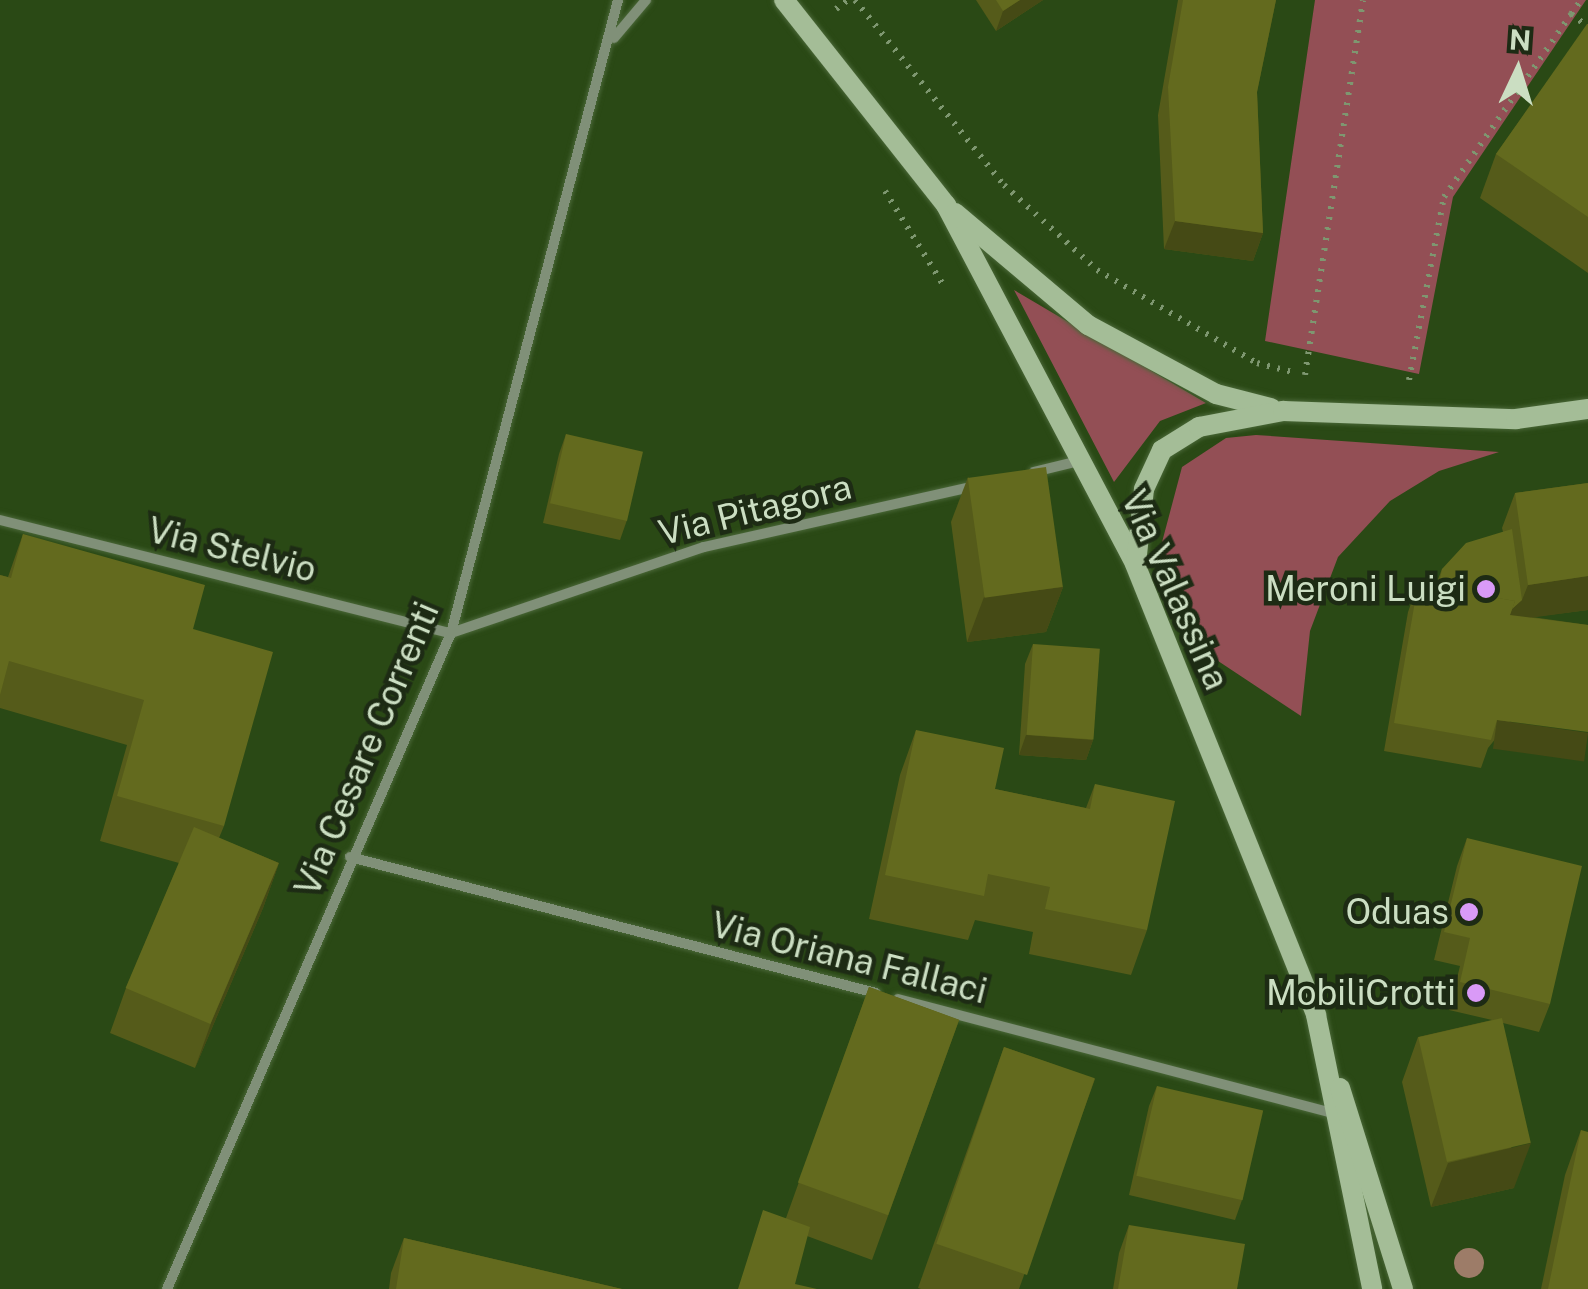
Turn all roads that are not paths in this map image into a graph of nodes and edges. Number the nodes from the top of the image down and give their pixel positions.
1 (618, 0) edge
2 (646, 0) edge
3 (784, 0) edge
4 (613, 39) junction
5 (946, 205) junction
6 (1588, 409) edge
7 (1282, 411) junction
8 (1078, 461) junction
9 (1010, 478) edge
10 (991, 482) edge
11 (0, 520) edge
12 (1136, 564) junction
13 (451, 634) junction
14 (350, 858) junction
15 (1316, 1015) junction
16 (1334, 1113) junction
17 (167, 1289) edge
18 (1372, 1289) edge
19 (1403, 1289) edge

1 - 4 street, Via Cesare Correnti
2 - 4 street, Via Cesare Correnti
3 - 5 main road, Via Valassina
4 - 13 street, Via Cesare Correnti
5 - 7 main road, Via Valassina
5 - 8 main road, Via Valassina
6 - 7 main road
7 - 12 main road
8 - 9 street
8 - 12 main road, Via Valassina
10 - 13 street, Via Pitagora
11 - 13 street, Via Stelvio
12 - 15 main road, Via Valassina
13 - 14 street, Via Cesare Correnti
14 - 16 street, Via Oriana Fallaci
14 - 17 street, Via Cesare Correnti
15 - 16 main road, Via Valassina
15 - 19 main road, Via Valassina
16 - 18 main road, Via Valassina

